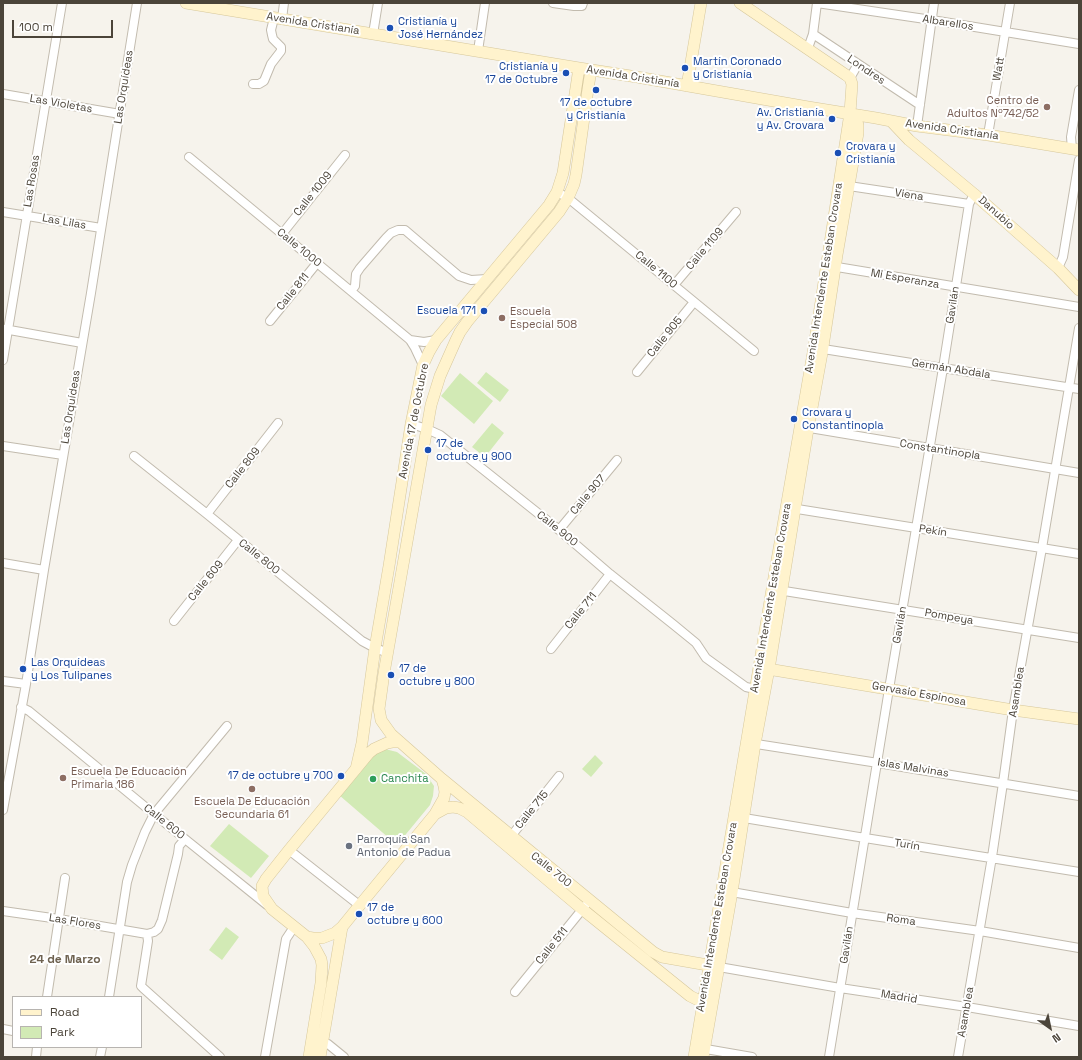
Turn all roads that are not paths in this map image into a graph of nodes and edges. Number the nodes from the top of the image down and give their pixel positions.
1 (62, 3) edge
2 (137, 3) edge
3 (186, 3) edge
4 (284, 3) edge
5 (378, 3) edge
6 (485, 3) edge
7 (554, 3) edge
8 (583, 3) edge
9 (700, 3) edge
10 (740, 3) edge
11 (817, 3) edge
12 (934, 3) edge
13 (1010, 3) edge
14 (278, 19) junction
15 (932, 20) junction
16 (1006, 32) junction
17 (373, 34) junction
18 (813, 34) junction
19 (1079, 44) edge
20 (808, 48) junction
21 (478, 51) junction
22 (858, 64) junction
23 (579, 68) junction
24 (592, 70) junction
25 (850, 78) junction
26 (253, 84) dead end
27 (687, 86) junction
28 (1079, 90) edge
29 (3, 94) edge
30 (45, 101) junction
31 (920, 105) junction
32 (850, 113) junction
33 (120, 114) junction
34 (891, 121) junction
35 (914, 125) junction
36 (988, 135) junction
37 (909, 140) junction
38 (1075, 150) edge
39 (345, 155) dead end
40 (189, 157) dead end
41 (1079, 160) edge
42 (849, 186) junction
43 (557, 192) junction
44 (568, 198) junction
45 (972, 199) junction
46 (3, 212) edge
47 (736, 212) dead end
48 (26, 216) junction
49 (101, 228) junction
50 (282, 234) junction
51 (317, 263) junction
52 (831, 266) junction
53 (1058, 268) junction
54 (487, 279) junction
55 (674, 285) junction
56 (956, 288) junction
57 (1079, 290) edge
58 (351, 291) junction
59 (694, 302) junction
60 (1079, 307) edge
61 (270, 321) dead end
62 (449, 324) junction
63 (1079, 328) edge
64 (6, 330) edge
65 (460, 332) junction
66 (410, 340) junction
67 (436, 340) junction
68 (82, 343) junction
69 (818, 348) junction
70 (754, 351) dead end
71 (3, 360) edge
72 (423, 365) junction
73 (943, 368) junction
74 (637, 372) dead end
75 (1070, 388) junction
76 (1079, 389) edge
77 (278, 423) dead end
78 (411, 424) junction
79 (804, 427) junction
80 (427, 429) junction
81 (3, 446) edge
82 (929, 448) junction
83 (63, 455) junction
84 (134, 456) dead end
85 (617, 460) dead end
86 (1055, 469) junction
87 (1079, 473) edge
88 (791, 508) junction
89 (207, 514) junction
90 (916, 528) junction
91 (558, 530) junction
92 (238, 540) junction
93 (1042, 548) junction
94 (1079, 554) edge
95 (3, 563) edge
96 (44, 570) junction
97 (610, 574) junction
98 (777, 589) junction
99 (902, 609) junction
100 (174, 621) dead end
101 (1027, 630) junction
102 (1079, 638) edge
103 (375, 648) junction
104 (551, 648) dead end
105 (388, 653) junction
106 (764, 668) junction
107 (3, 681) edge
108 (26, 684) junction
109 (755, 689) junction
110 (889, 689) junction
111 (21, 706) junction
112 (1013, 710) junction
113 (1079, 719) edge
114 (227, 726) dead end
115 (400, 742) junction
116 (751, 743) junction
117 (878, 763) junction
118 (356, 769) junction
119 (559, 776) dead end
120 (442, 779) junction
121 (1003, 783) junction
122 (1079, 796) edge
123 (4, 797) edge
124 (3, 810) edge
125 (154, 814) junction
126 (435, 814) junction
127 (739, 817) junction
128 (184, 838) junction
129 (865, 838) junction
130 (508, 840) junction
131 (288, 850) junction
132 (992, 857) junction
133 (1079, 872) edge
134 (65, 878) dead end
135 (266, 879) junction
136 (241, 884) junction
137 (727, 891) junction
138 (359, 905) junction
139 (586, 905) junction
140 (272, 909) junction
141 (3, 911) edge
142 (852, 913) junction
143 (59, 919) junction
144 (294, 927) junction
145 (342, 927) junction
146 (120, 929) junction
147 (980, 931) junction
148 (147, 934) junction
149 (307, 937) junction
150 (1079, 948) edge
151 (714, 966) junction
152 (840, 988) junction
153 (514, 992) dead end
154 (47, 996) edge
155 (109, 996) edge
156 (707, 1003) junction
157 (967, 1007) junction
158 (1079, 1026) edge
159 (317, 1041) junction
160 (699, 1053) edge
161 (220, 1057) edge
162 (265, 1057) edge
163 (309, 1057) edge
164 (320, 1057) edge
165 (344, 1057) edge
166 (752, 1057) edge
167 (829, 1057) edge
168 (958, 1057) edge

1 - 30 street, Las Rosas
2 - 33 street, Las Orquídeas
3 - 14 main road, Avenida Cristianía
4 - 14 street
5 - 17 street
6 - 21 street
7 - 8 street
9 - 27 main road
10 - 20 main road
11 - 15 street, Albarellos
11 - 18 street
12 - 15 street
13 - 16 street, Watt
14 - 17 main road, Avenida Cristianía
14 - 26 street
15 - 16 street, Albarellos
15 - 31 street
16 - 19 street, Albarellos
16 - 36 street, Watt
17 - 21 main road, Avenida Cristianía
18 - 20 street
18 - 22 street, Londres
20 - 25 main road
21 - 23 main road, Avenida Cristianía
22 - 25 street
22 - 31 street, Londres
23 - 24 main road, Avenida Cristianía
23 - 43 main road, Avenida 17 de Octubre
24 - 27 main road, Avenida Cristianía
24 - 44 main road, Avenida 17 de Octubre
25 - 32 main road
27 - 32 main road, Avenida Cristianía
28 - 38 street
29 - 30 street, Las Violetas
30 - 33 street, Las Violetas
30 - 48 street, Las Rosas
31 - 35 street
32 - 34 main road, Avenida Cristianía
32 - 42 main road, Avenida Intendente Esteban Crovara
32 - 52 main road, Avenida Intendente Esteban Crovara
33 - 49 street, Las Orquídeas
34 - 35 main road, Avenida Cristianía
34 - 37 main road, Danubio
35 - 36 main road, Avenida Cristianía
35 - 37 main road
36 - 38 main road, Avenida Cristianía
37 - 45 main road, Danubio
39 - 50 street, Calle 1009
40 - 50 street, Calle 1000
41 - 53 street
42 - 45 street, Viena
42 - 52 main road, Avenida Intendente Esteban Crovara
43 - 44 street, Calle 1100
43 - 54 main road, Avenida 17 de Octubre
44 - 55 street, Calle 1100
44 - 65 main road, Avenida 17 de Octubre
45 - 53 main road, Danubio
45 - 56 street, Gavilán
46 - 48 street, Las Lilas
47 - 55 street, Calle 1109
48 - 49 street, Las Lilas
48 - 64 street, Las Rosas
49 - 68 street, Las Orquídeas
50 - 51 street, Calle 1000
51 - 58 street, Calle 1000
51 - 61 street, Calle 811
52 - 56 street, Mi Esperanza
52 - 69 main road, Avenida Intendente Esteban Crovara
53 - 57 main road, Danubio
54 - 58 street
54 - 62 main road, Avenida 17 de Octubre
55 - 59 street, Calle 1100
56 - 60 street, Mi Esperanza
56 - 73 street, Gavilán
58 - 66 street, Calle 1000
59 - 70 street, Calle 1100
59 - 74 street, Calle 905
62 - 65 street
62 - 67 main road, Avenida 17 de Octubre
63 - 75 street, Asamblea
64 - 68 street
64 - 71 street, Las Rosas
65 - 80 main road, Avenida 17 de Octubre
66 - 67 street
66 - 72 street, Calle 1000
67 - 72 main road, Avenida 17 de Octubre
68 - 83 street, Las Orquídeas
69 - 73 street, Germán Abdala
69 - 79 main road, Avenida Intendente Esteban Crovara
72 - 78 main road, Avenida 17 de Octubre
73 - 75 street, Germán Abdala
73 - 82 street, Gavilán
75 - 76 street, Germán Abdala
75 - 86 street, Asamblea
77 - 89 street, Calle 809
78 - 80 street, Calle 900
78 - 103 main road, Avenida 17 de Octubre
79 - 82 street, Constantinopla
79 - 88 main road, Avenida Intendente Esteban Crovara
80 - 91 street, Calle 900
80 - 105 main road, Avenida 17 de Octubre
81 - 83 street
82 - 86 street, Constantinopla
82 - 90 street, Gavilán
83 - 96 street, Las Orquídeas
84 - 89 street, Calle 800
85 - 91 street, Calle 907
86 - 87 street, Constantinopla
86 - 93 street, Asamblea
88 - 90 street, Pekín
88 - 98 main road, Avenida Intendente Esteban Crovara
89 - 92 street, Calle 800
90 - 93 street, Pekín
90 - 99 street, Gavilán
91 - 97 street, Calle 900
92 - 100 street, Calle 609
92 - 103 street, Calle 800
93 - 94 street, Pekín
93 - 101 street, Asamblea
95 - 96 street
96 - 108 street, Las Orquídeas
97 - 104 street, Calle 711
97 - 109 street, Calle 900
98 - 99 street, Pompeya
98 - 106 main road, Avenida Intendente Esteban Crovara
99 - 101 street, Pompeya
99 - 110 street, Gavilán
101 - 102 street, Pompeya
101 - 112 street, Asamblea
103 - 105 street, Calle 800
103 - 118 main road, Avenida 17 de Octubre
105 - 115 main road, Avenida 17 de Octubre
106 - 109 main road, Avenida Intendente Esteban Crovara
106 - 110 main road, Gervasio Espinosa
106 - 116 main road, Avenida Intendente Esteban Crovara
107 - 108 street
108 - 111 street, Las Orquídeas
109 - 116 main road, Avenida Intendente Esteban Crovara
110 - 112 main road, Gervasio Espinosa
110 - 117 street, Gavilán
111 - 123 street, Las Orquídeas
111 - 125 street, Calle 600
112 - 113 main road, Gervasio Espinosa
112 - 121 street, Asamblea
114 - 125 street
115 - 118 main road
115 - 120 main road, Calle 700
116 - 117 street, Islas Malvinas
116 - 127 main road, Avenida Intendente Esteban Crovara
117 - 121 street, Islas Malvinas
117 - 129 street, Gavilán
118 - 131 main road
119 - 130 street, Calle 715
120 - 126 main road
120 - 130 main road, Calle 700
121 - 122 street, Islas Malvinas
121 - 132 street, Asamblea
123 - 124 street, Las Orquídeas
125 - 128 street, Calle 600
125 - 146 street
126 - 130 main road, Calle 700
126 - 138 main road
127 - 129 street, Turín
127 - 137 main road, Avenida Intendente Esteban Crovara
128 - 136 street, Calle 600
128 - 148 street
129 - 132 street, Turín
129 - 142 street, Gavilán
130 - 139 main road, Calle 700
131 - 135 main road
131 - 138 street
132 - 133 street, Turín
132 - 147 street, Asamblea
134 - 143 street
135 - 136 street
135 - 140 main road
136 - 140 street, Calle 600
137 - 142 street, Roma
137 - 151 main road, Avenida Intendente Esteban Crovara
138 - 145 main road
139 - 151 main road, Calle 700
139 - 153 street, Calle 511
139 - 156 main road, Calle 700
140 - 144 main road, Calle 600
141 - 143 street, Las Flores
142 - 147 street, Roma
142 - 152 street, Gavilán
143 - 146 street, Las Flores
143 - 154 street
144 - 149 main road, Calle 600
144 - 162 street
145 - 149 main road
145 - 159 main road
146 - 148 street, Las Flores
146 - 155 street
147 - 150 street, Roma
147 - 157 street, Asamblea
148 - 161 street
149 - 159 main road
151 - 152 street, Madrid
151 - 156 main road, Avenida Intendente Esteban Crovara
152 - 157 street, Madrid
152 - 167 street, Gavilán
156 - 160 main road, Avenida Intendente Esteban Crovara
157 - 158 street, Madrid
157 - 168 street, Asamblea
159 - 163 main road
159 - 164 main road
159 - 165 street
160 - 166 street

